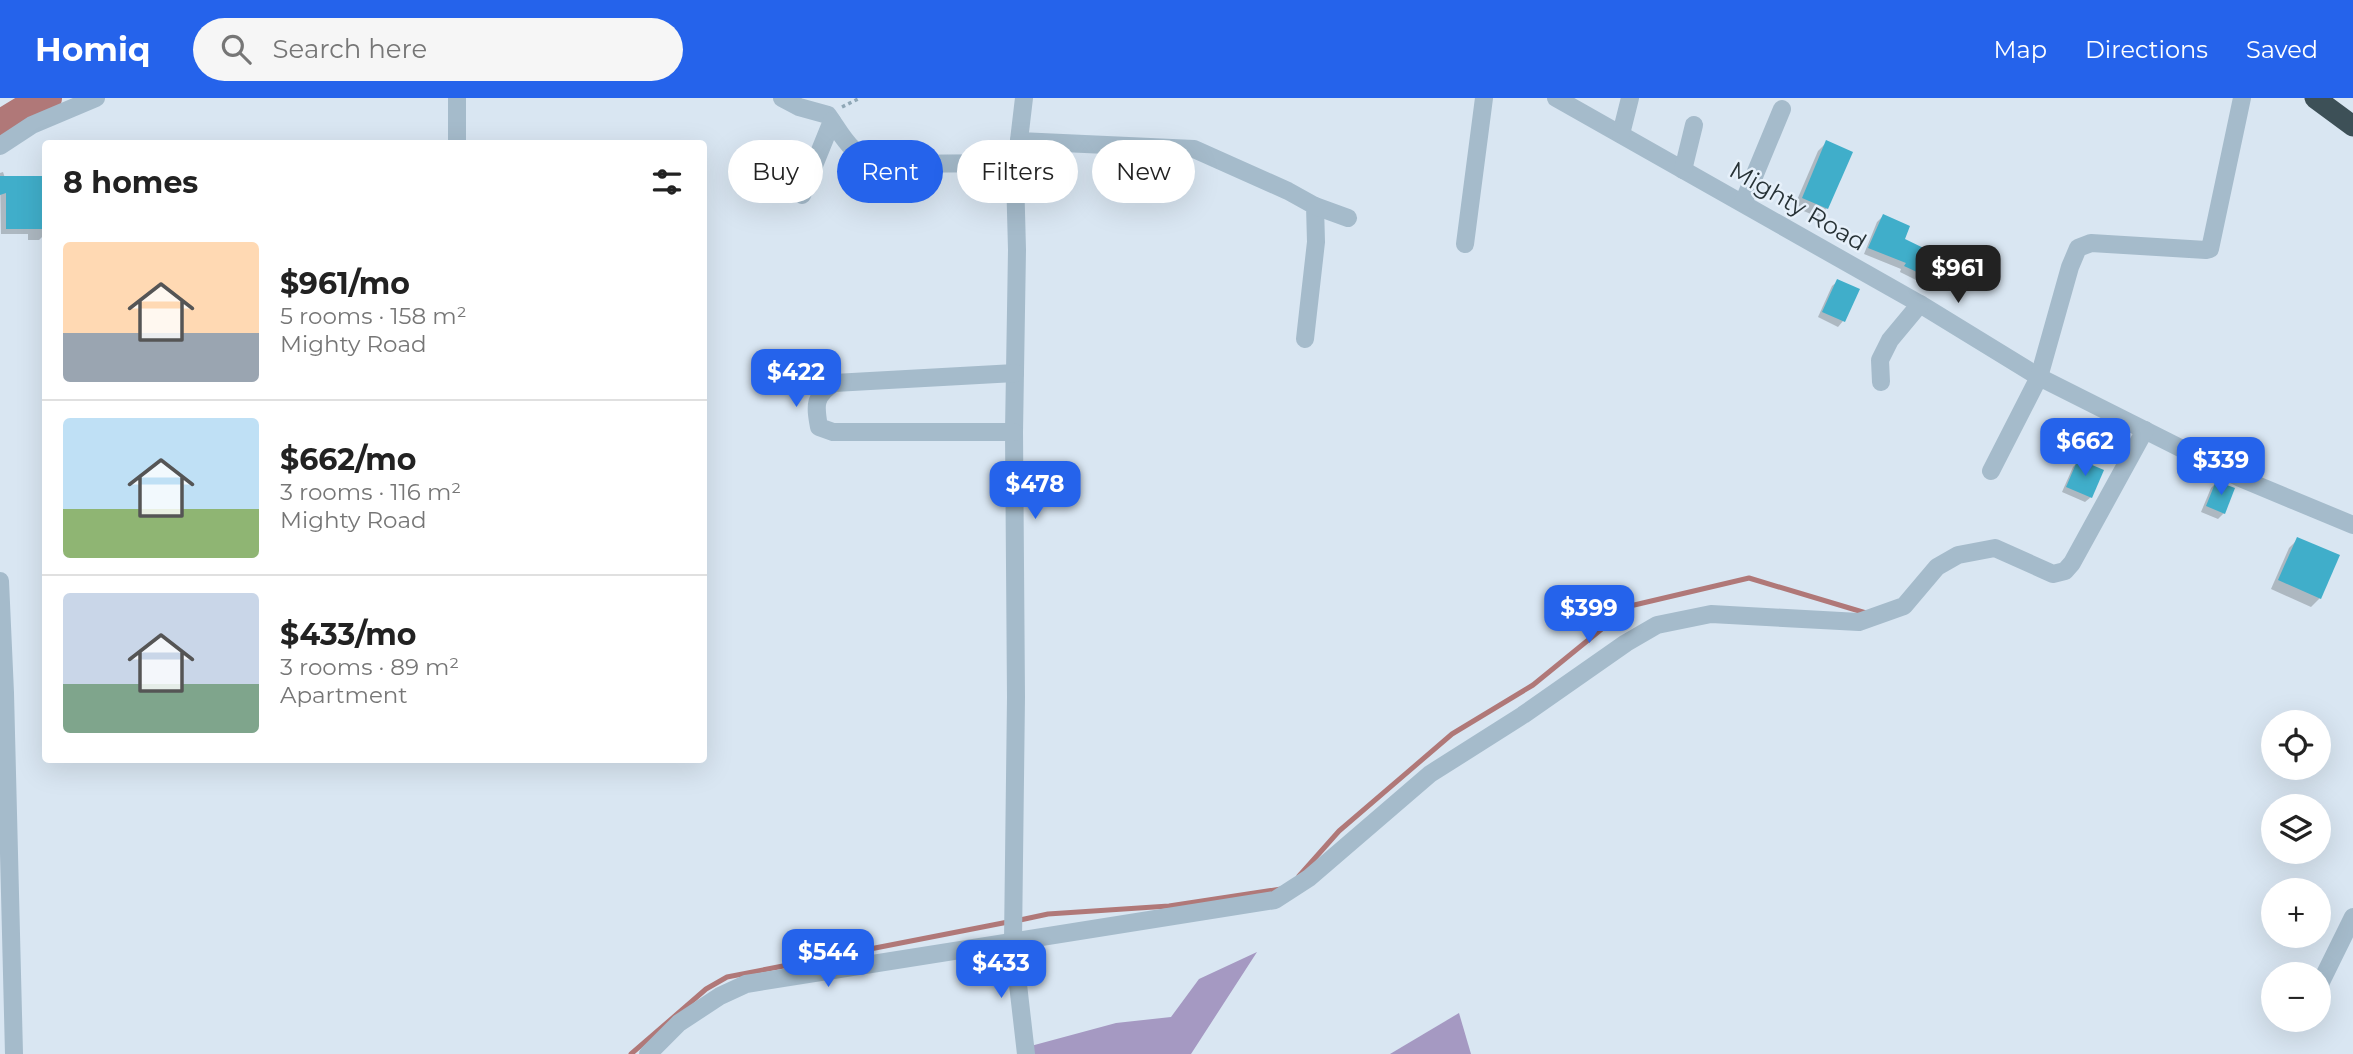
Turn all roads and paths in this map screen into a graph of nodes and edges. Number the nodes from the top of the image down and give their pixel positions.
1 (96, 98) edge
2 (457, 98) edge
3 (782, 98) edge
4 (1024, 98) edge
5 (1484, 98) edge
6 (1556, 98) edge
7 (1630, 98) edge
8 (2242, 98) edge
9 (2315, 98) edge
10 (1782, 109) dead end
11 (832, 121) junction
12 (1695, 125) dead end
13 (2353, 126) edge
14 (1620, 134) junction
15 (457, 140) edge
16 (1019, 140) edge
17 (823, 143) edge
18 (1078, 144) edge
19 (0, 146) edge
20 (957, 163) edge
21 (1683, 170) junction
22 (1016, 203) edge
23 (1742, 203) junction
24 (1315, 206) junction
25 (1348, 218) dead end
26 (1465, 244) dead end
27 (1920, 304) junction
28 (1305, 339) dead end
29 (1015, 373) junction
30 (2039, 377) junction
31 (1881, 382) dead end
32 (2145, 430) junction
33 (1014, 432) junction
34 (1991, 471) dead end
35 (2353, 525) edge
36 (0, 581) edge
37 (2, 693) edge
38 (2353, 917) edge
39 (1013, 941) junction
40 (2331, 962) edge
41 (14, 1054) edge
42 (648, 1054) edge
43 (1026, 1054) edge

1 - 19 street
2 - 15 street
3 - 11 street
4 - 16 street
5 - 26 street
6 - 14 street, Mighty Road
7 - 14 street
8 - 30 street
9 - 13 highway
10 - 23 street
11 - 17 street
11 - 20 street
12 - 21 street
14 - 21 street, Mighty Road
18 - 24 street
21 - 23 street, Mighty Road
22 - 29 street
23 - 27 street, Mighty Road
24 - 25 street
24 - 28 street
27 - 30 street, Mighty Road
27 - 31 street
29 - 33 street
29 - 33 street
30 - 32 street, Mighty Road
30 - 34 street
32 - 35 street, Mighty Road
32 - 39 street
33 - 39 street
36 - 37 street
37 - 41 street
38 - 40 street
39 - 42 street
39 - 43 street

